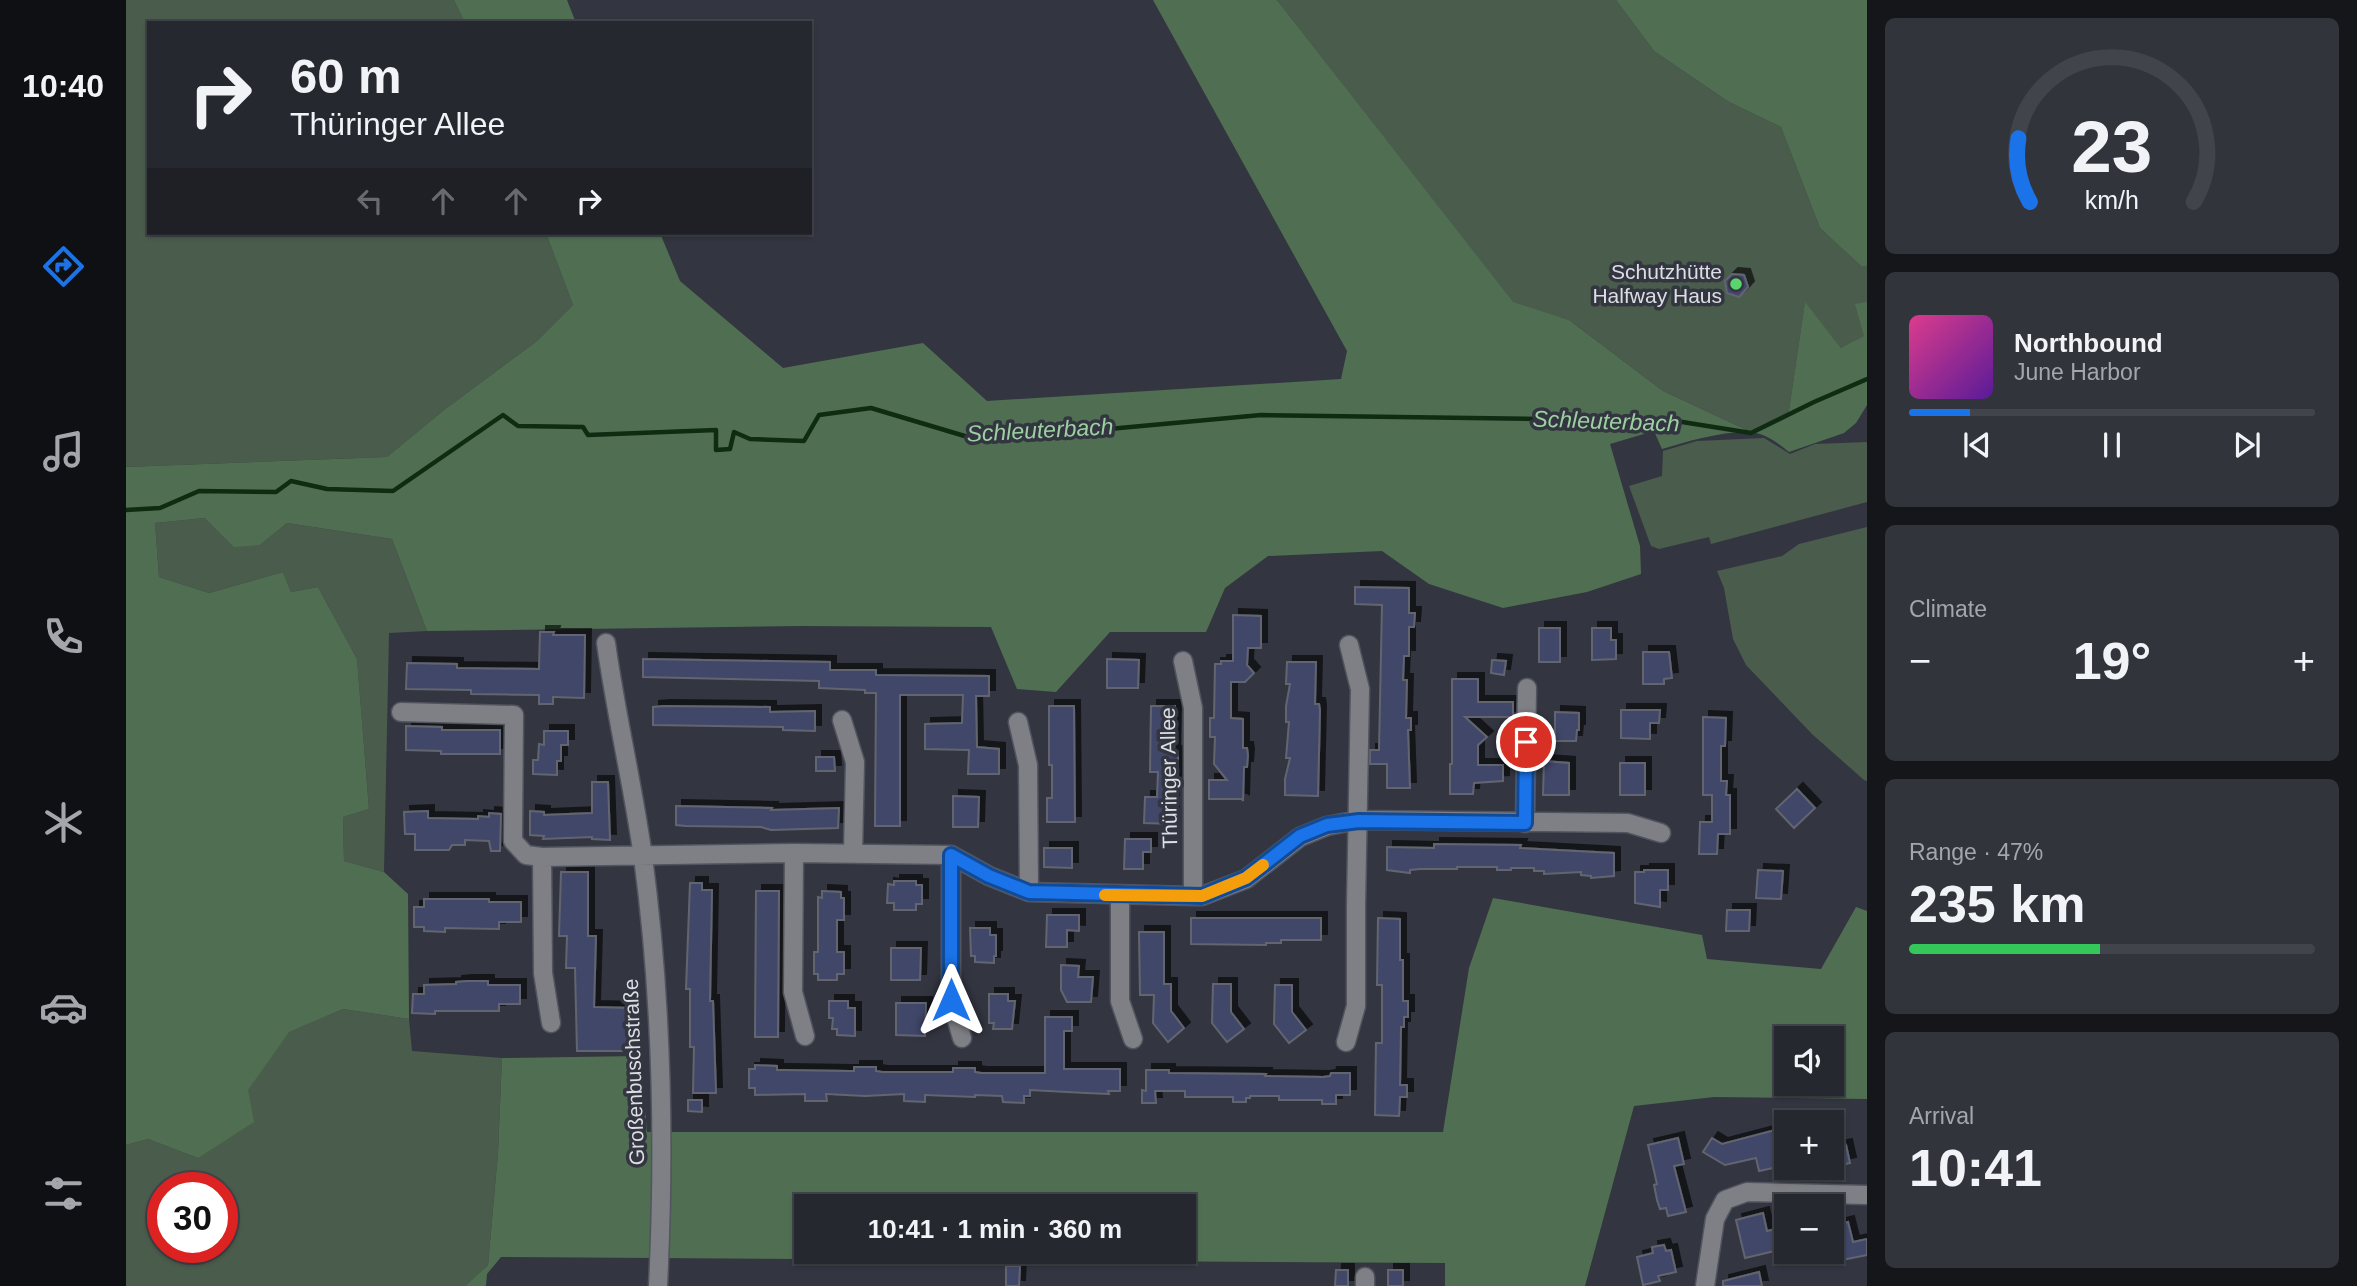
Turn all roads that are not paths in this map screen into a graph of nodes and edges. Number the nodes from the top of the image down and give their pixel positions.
1 (606, 643) dead end
2 (1349, 645) dead end
3 (1183, 661) dead end
4 (1527, 688) dead end
5 (401, 712) dead end
6 (842, 720) dead end
7 (1018, 722) dead end
8 (1359, 821) junction
9 (1525, 823) junction
10 (1661, 833) dead end
11 (794, 853) junction
12 (853, 853) junction
13 (951, 855) junction
14 (542, 857) junction
15 (643, 857) junction
16 (1029, 892) junction
17 (1120, 895) junction
18 (1193, 896) junction
19 (551, 1023) dead end
20 (805, 1036) dead end
21 (962, 1038) dead end
22 (1133, 1039) dead end
23 (1346, 1042) dead end
24 (1867, 1195) edge
25 (658, 1286) edge
26 (1705, 1286) edge

1 - 15 street, Großenbuschstraße
2 - 8 street
3 - 18 street, Thüringer Allee
4 - 9 street
5 - 14 street
6 - 12 street
7 - 16 street
8 - 9 street
8 - 18 street
8 - 23 street
9 - 10 street
11 - 12 street
11 - 15 street
11 - 20 street
12 - 13 street
13 - 16 street
13 - 21 street
14 - 15 street
14 - 19 street
15 - 25 street, Großenbuschstraße
16 - 17 street
17 - 18 street
17 - 22 street
24 - 26 street

